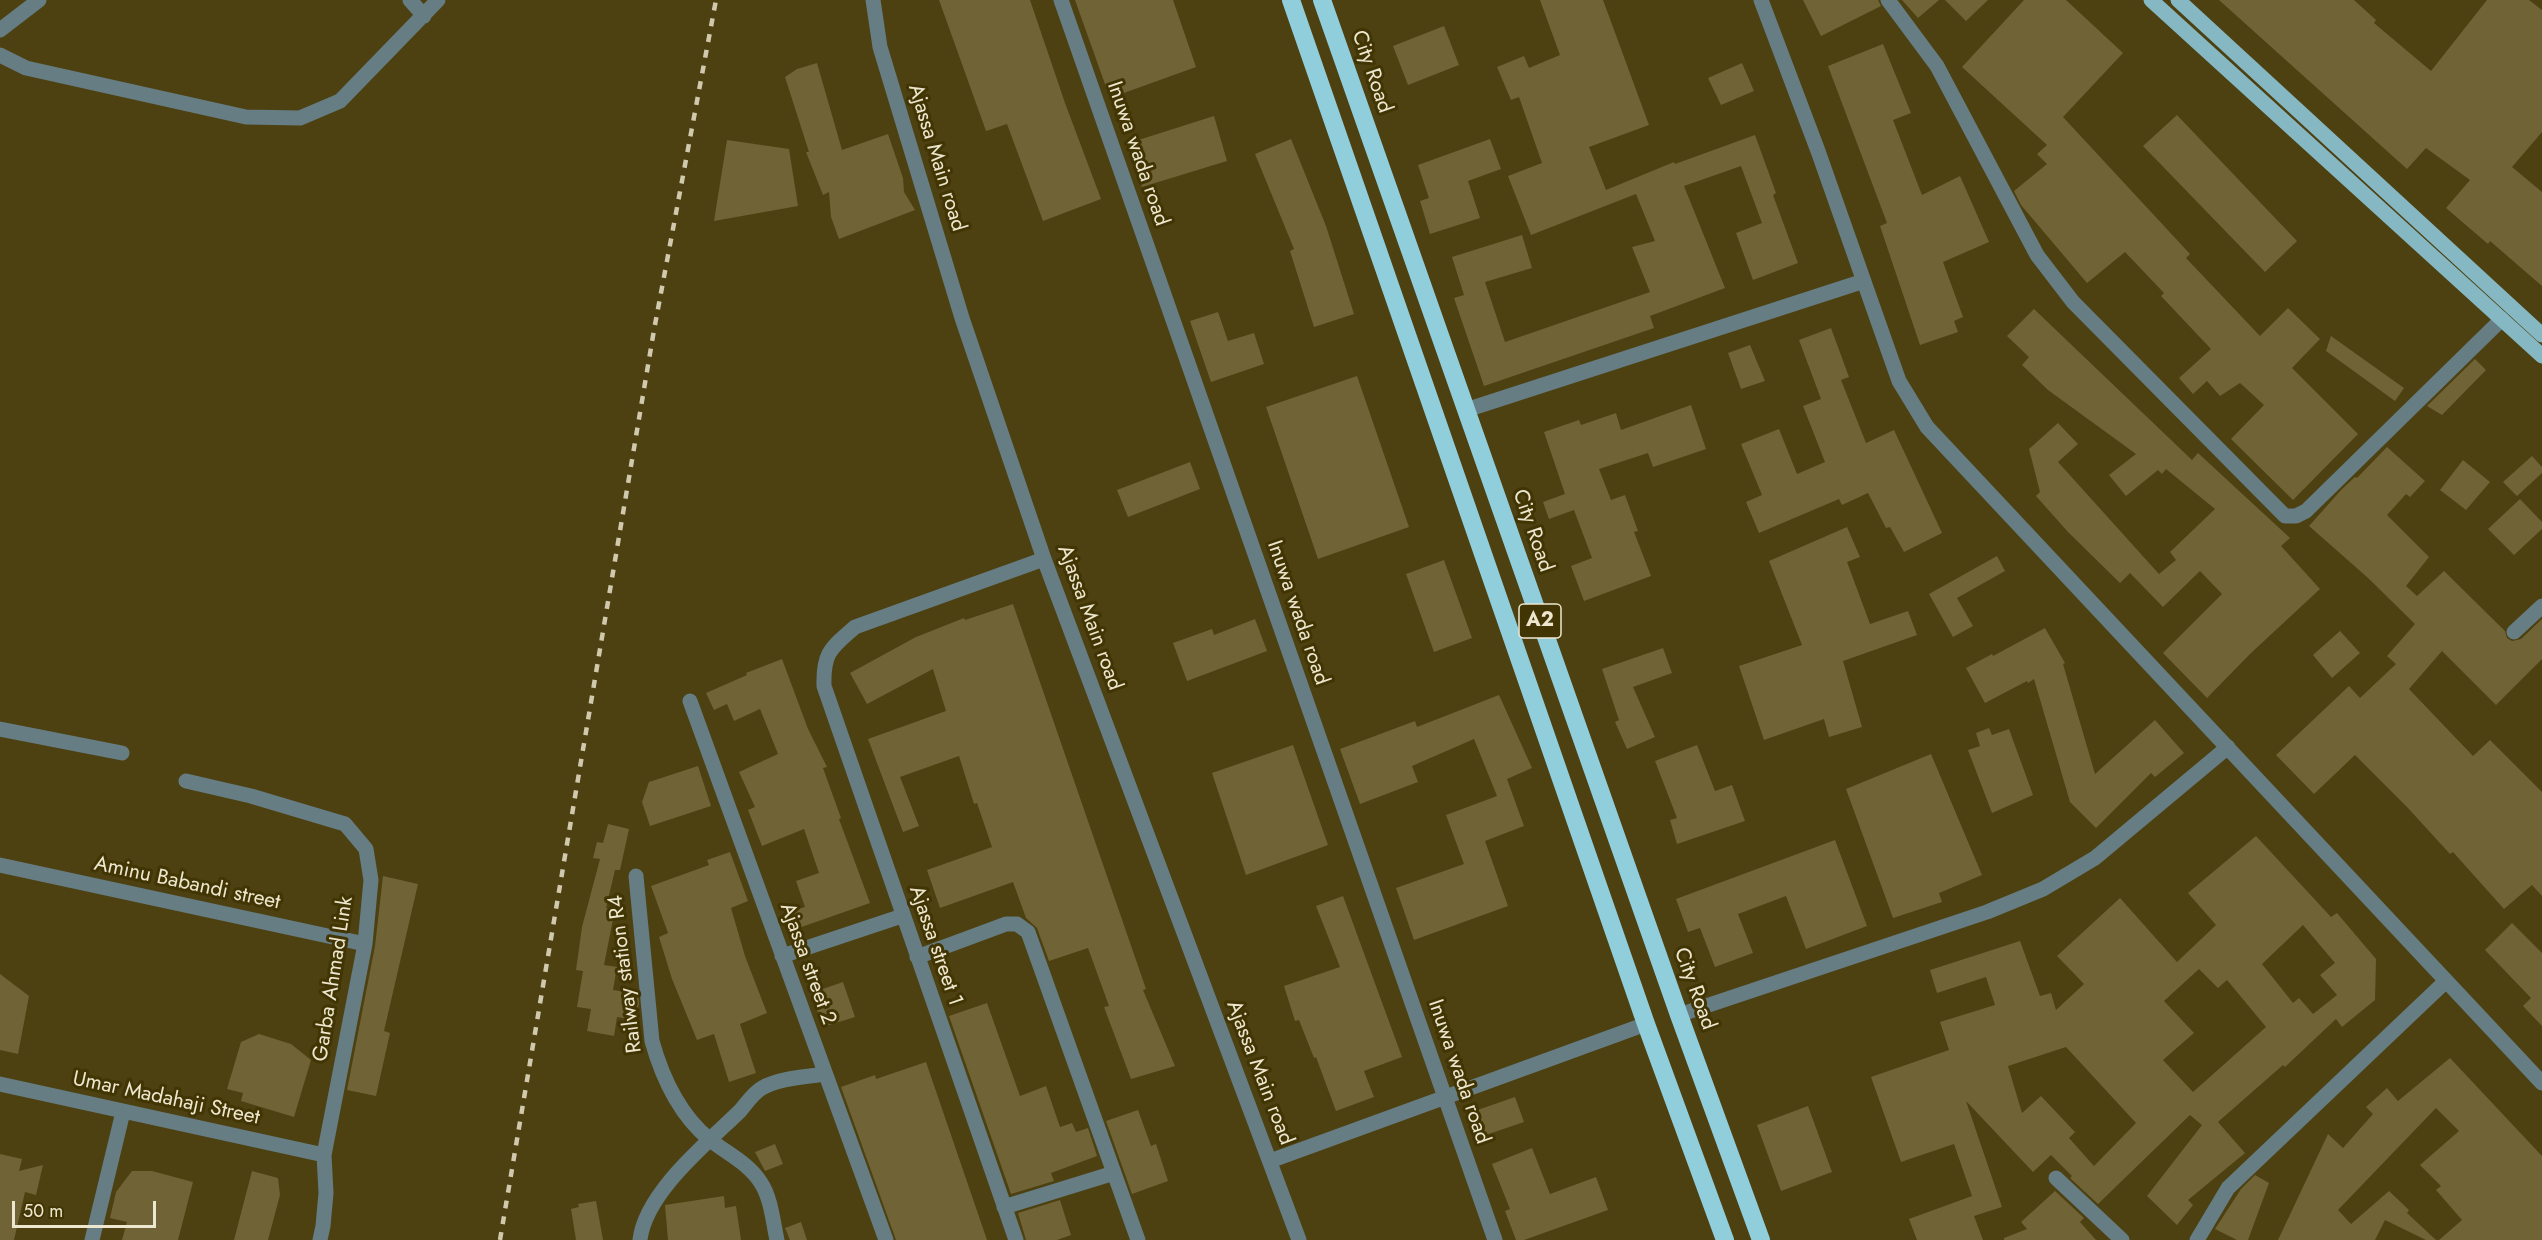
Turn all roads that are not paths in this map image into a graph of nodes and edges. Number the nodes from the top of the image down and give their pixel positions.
1 (39, 0) edge
2 (410, 0) edge
3 (438, 0) edge
4 (873, 0) edge
5 (1061, 0) edge
6 (1285, 0) edge
7 (1291, 0) edge
8 (1761, 0) edge
9 (1888, 0) edge
10 (2151, 0) edge
11 (2178, 0) edge
12 (1323, 2) edge
13 (424, 16) junction
14 (1300, 29) junction
15 (0, 30) edge
16 (0, 55) edge
17 (1864, 281) junction
18 (2502, 320) junction
19 (2542, 335) edge
20 (2542, 356) edge
21 (1466, 410) junction
22 (1044, 559) junction
23 (2542, 606) edge
24 (2514, 632) dead end
25 (690, 701) dead end
26 (0, 729) edge
27 (2228, 747) junction
28 (122, 753) dead end
29 (186, 781) dead end
30 (0, 865) edge
31 (636, 876) dead end
32 (902, 916) junction
33 (365, 944) junction
34 (782, 956) junction
35 (917, 957) junction
36 (2446, 981) junction
37 (1678, 1015) junction
38 (1646, 1024) junction
39 (825, 1074) junction
40 (2542, 1083) edge
41 (0, 1084) edge
42 (1444, 1096) junction
43 (123, 1112) junction
44 (708, 1138) junction
45 (324, 1155) junction
46 (1270, 1161) junction
47 (1114, 1173) junction
48 (2056, 1178) dead end
49 (1004, 1207) junction
50 (92, 1240) edge
51 (320, 1240) edge
52 (640, 1240) edge
53 (777, 1240) edge
54 (886, 1240) edge
55 (1016, 1240) edge
56 (1138, 1240) edge
57 (1299, 1240) edge
58 (1495, 1240) edge
59 (1725, 1240) edge
60 (1761, 1240) edge
61 (2122, 1240) edge
62 (2197, 1240) edge

1 - 15 street
2 - 13 street
3 - 13 street
4 - 22 street, Ajassa Main road
5 - 42 street, Inuwa wada road
6 - 14 main road, A2
7 - 14 highway, A2
8 - 17 street
9 - 18 street
10 - 18 main road
11 - 19 main road
12 - 21 highway, City Road / A2
13 - 16 street
14 - 38 highway, A2
17 - 21 street
17 - 27 street
18 - 20 main road
21 - 37 highway, City Road / A2
22 - 32 street, Ajassa street 1
22 - 46 street, Ajassa Main road
23 - 24 street
25 - 34 street, Ajassa street 2
26 - 28 street
27 - 36 street
27 - 37 street
29 - 33 street, Garba Ahmad Link
30 - 33 street, Aminu Babandi street
31 - 44 street, Railway station R4
32 - 34 street
32 - 35 street, Ajassa street 1
33 - 45 street, Garba Ahmad Link
34 - 39 street, Ajassa street 2
35 - 47 street
35 - 49 street, Ajassa street 1
36 - 40 street
36 - 62 street
37 - 60 highway, City Road / A2
38 - 42 street
38 - 59 highway, A2
39 - 44 street
39 - 54 street, Ajassa street 2
41 - 43 street, Umar Madahaji Street
42 - 46 street
42 - 58 street, Inuwa wada road
43 - 45 street, Umar Madahaji Street
43 - 50 street
44 - 52 street
44 - 53 street, Railway station R4
45 - 51 street, Garba Ahmad Link
46 - 57 street, Ajassa Main road
47 - 49 street
47 - 56 street
48 - 61 street
49 - 55 street, Ajassa street 1

